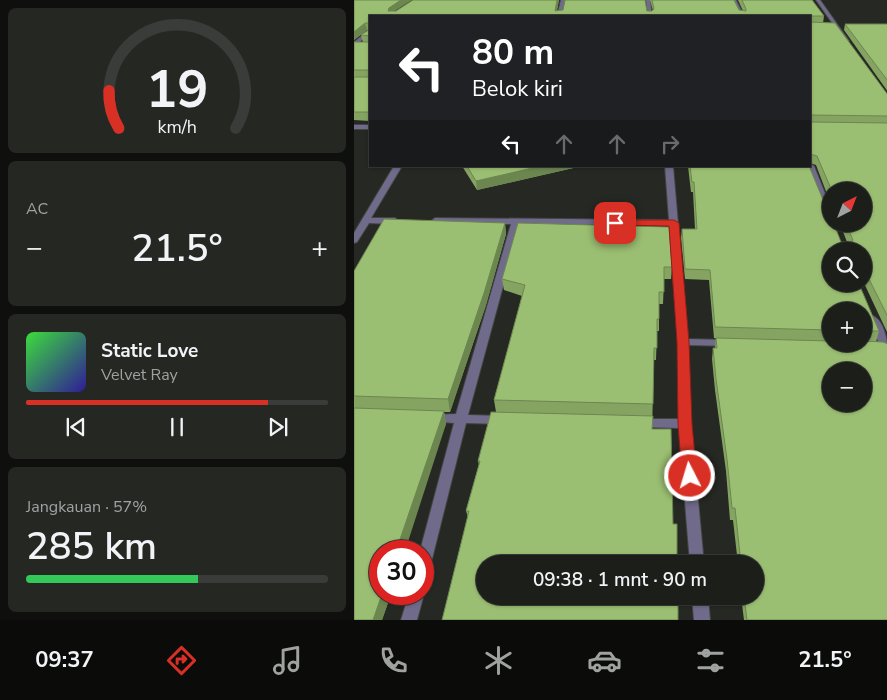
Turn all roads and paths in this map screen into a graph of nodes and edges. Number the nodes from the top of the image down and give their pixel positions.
1 (563, 0) edge
2 (648, 0) edge
3 (734, 0) edge
4 (818, 0) edge
5 (559, 15) edge
6 (650, 15) edge
7 (742, 15) edge
8 (828, 26) edge
9 (837, 26) junction
10 (846, 26) edge
11 (369, 33) edge
12 (354, 45) edge
13 (362, 46) edge
14 (852, 49) edge
15 (354, 127) edge
16 (369, 127) edge
17 (397, 167) edge
18 (669, 167) edge
19 (810, 167) edge
20 (822, 196) edge
21 (366, 220) junction
22 (404, 221) edge
23 (422, 221) edge
24 (516, 222) junction
25 (674, 223) junction
26 (354, 240) edge
27 (872, 316) edge
28 (683, 342) junction
29 (741, 344) edge
30 (884, 349) edge
31 (422, 418) edge
32 (461, 419) junction
33 (510, 420) edge
34 (627, 422) edge
35 (685, 424) junction
36 (430, 540) edge
37 (696, 555) edge
38 (413, 605) edge
39 (701, 605) edge
40 (409, 620) edge
41 (702, 620) edge

1 - 5 street
2 - 6 street
3 - 7 street
4 - 9 street
8 - 9 street
9 - 10 street
9 - 14 street
11 - 12 street
12 - 13 street
15 - 16 street
17 - 21 street
18 - 25 street
19 - 20 street
21 - 22 street
21 - 26 street
23 - 24 street
24 - 25 street
24 - 32 street
25 - 28 street
27 - 30 street
28 - 29 street
28 - 35 street
31 - 32 street
32 - 33 street
32 - 36 street
34 - 35 street
35 - 37 street
38 - 40 street
39 - 41 street

